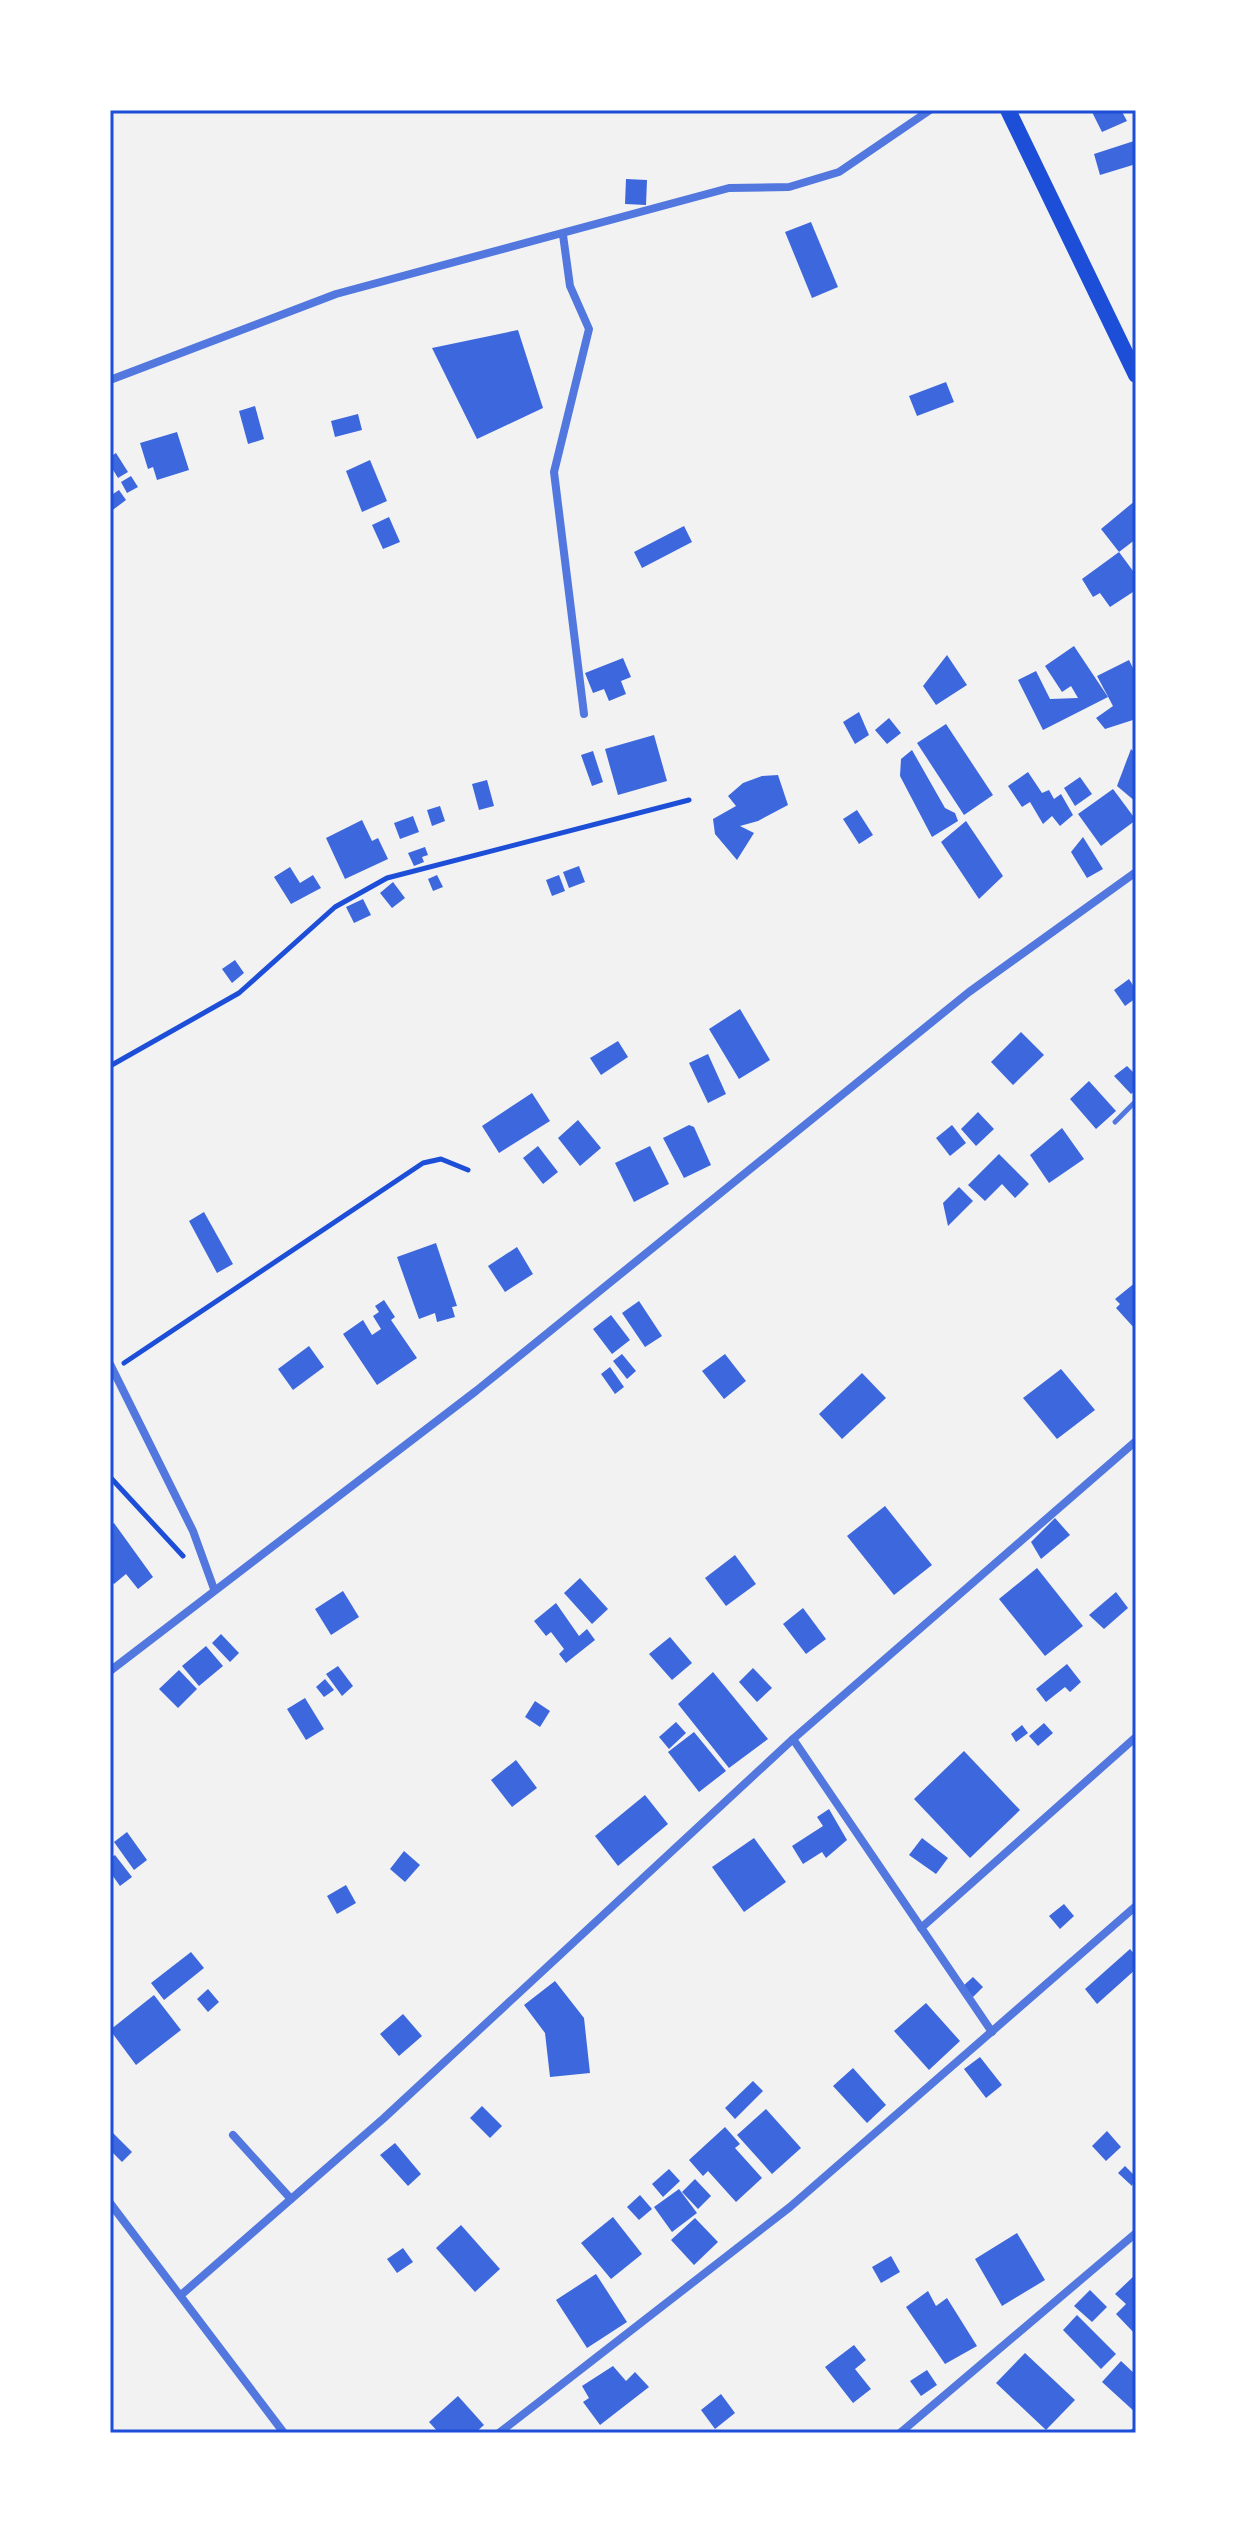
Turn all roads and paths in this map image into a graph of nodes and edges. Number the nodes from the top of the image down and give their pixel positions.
1 (930, 110) edge
2 (1008, 110) edge
3 (563, 235) junction
4 (1136, 375) edge
5 (110, 380) edge
6 (584, 714) dead end
7 (689, 800) dead end
8 (1136, 872) edge
9 (110, 1066) edge
10 (1136, 1101) edge
11 (1115, 1122) dead end
12 (468, 1170) dead end
13 (111, 1367) edge
14 (1136, 1441) edge
15 (110, 1477) edge
16 (214, 1589) junction
17 (110, 1671) edge
18 (1136, 1737) edge
19 (793, 1739) junction
20 (1136, 1906) edge
21 (921, 1928) junction
22 (992, 2032) junction
23 (233, 2135) dead end
24 (291, 2199) junction
25 (110, 2203) edge
26 (1136, 2233) edge
27 (181, 2295) junction
28 (284, 2433) edge
29 (499, 2433) edge
30 (900, 2433) edge

1 - 3 street
2 - 4 main road
3 - 5 street
3 - 6 street
7 - 9 path
8 - 16 street
10 - 11 lane
12 - 13 path
13 - 16 street
14 - 19 street
15 - 16 path
16 - 17 street
18 - 21 street
19 - 21 street
19 - 24 street
20 - 22 street
21 - 22 street
22 - 29 street
23 - 24 street
24 - 27 street
25 - 27 street
26 - 30 street
27 - 28 street

